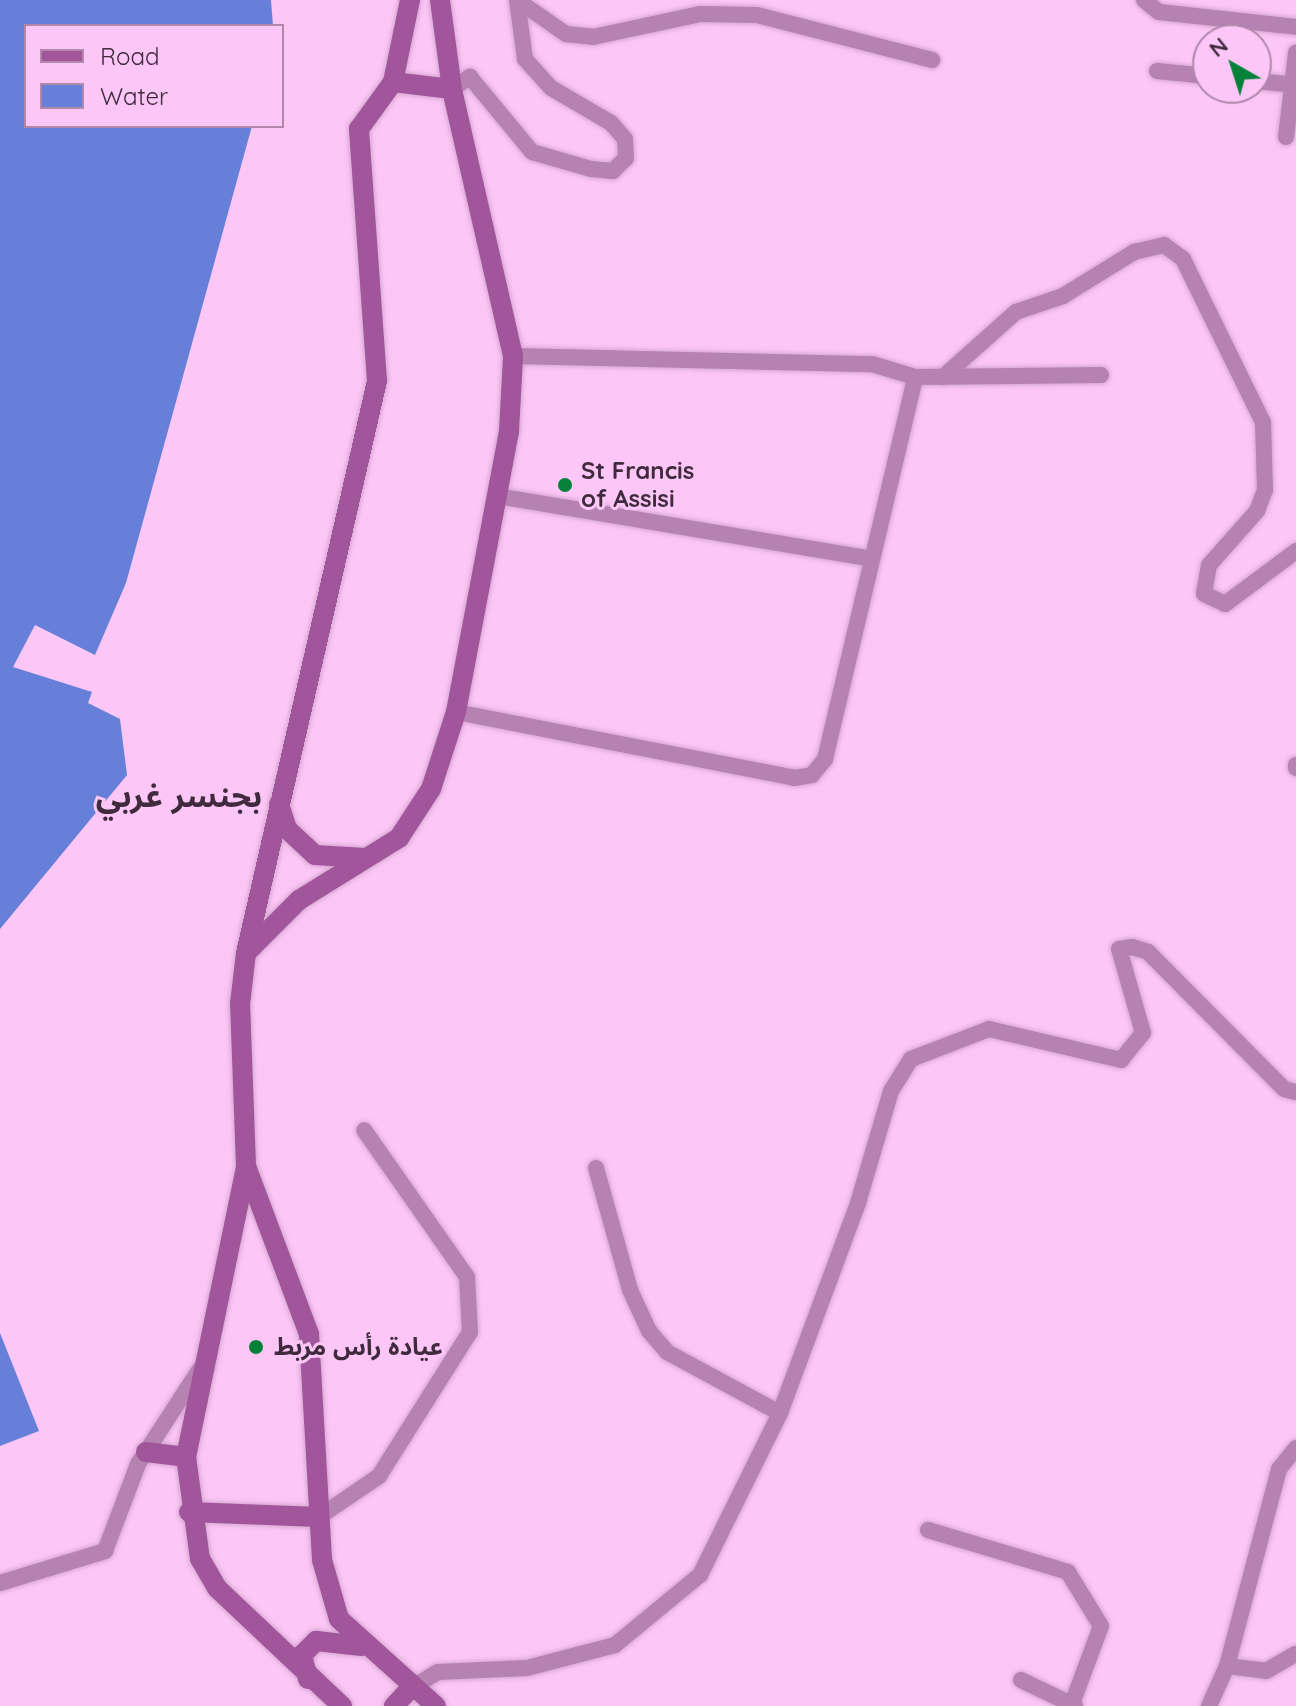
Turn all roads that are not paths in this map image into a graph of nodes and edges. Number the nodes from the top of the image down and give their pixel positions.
1 (410, 0) edge
2 (440, 0) edge
3 (517, 0) edge
4 (739, 0) edge
5 (1144, 0) edge
6 (757, 15) junction
7 (1296, 27) edge
8 (1296, 53) edge
9 (932, 60) dead end
10 (1157, 71) dead end
11 (1192, 74) edge
12 (393, 82) junction
13 (1272, 83) edge
14 (1294, 85) edge
15 (452, 89) junction
16 (1286, 137) dead end
17 (513, 356) junction
18 (1101, 375) dead end
19 (915, 377) junction
20 (943, 377) junction
21 (497, 496) junction
22 (1296, 551) edge
23 (869, 558) junction
24 (456, 712) junction
25 (279, 804) junction
26 (370, 857) junction
27 (246, 953) junction
28 (1296, 1092) edge
29 (364, 1130) dead end
30 (246, 1166) junction
31 (596, 1168) dead end
32 (200, 1369) junction
33 (780, 1413) junction
34 (1296, 1448) edge
35 (146, 1452) junction
36 (186, 1457) junction
37 (189, 1512) junction
38 (319, 1517) junction
39 (928, 1530) dead end
40 (0, 1583) edge
41 (362, 1646) junction
42 (1296, 1654) edge
43 (1227, 1666) junction
44 (308, 1679) junction
45 (1021, 1680) dead end
46 (411, 1688) junction
47 (1074, 1705) edge
48 (342, 1706) edge
49 (394, 1706) edge
50 (436, 1706) edge
51 (1209, 1706) edge

1 - 12 main road
2 - 15 main road
3 - 6 street
3 - 15 street
4 - 6 street
5 - 7 street
6 - 9 street
8 - 14 street
10 - 11 street
12 - 15 main road
12 - 25 main road
13 - 14 street
14 - 16 street
15 - 17 main road
17 - 19 street
17 - 21 main road
18 - 20 street
19 - 20 street
19 - 23 street
20 - 22 street
21 - 23 street
21 - 24 main road
23 - 24 street
24 - 26 main road
25 - 26 main road
25 - 27 main road
26 - 27 main road
27 - 30 main road
28 - 33 street
29 - 38 street
30 - 32 main road
30 - 38 main road
31 - 33 street
32 - 35 street
32 - 36 main road
33 - 46 street
34 - 43 street
35 - 36 main road
35 - 40 street
36 - 37 main road
37 - 38 main road
37 - 44 main road
38 - 41 main road
39 - 47 street
41 - 44 main road
41 - 46 main road
42 - 43 street
43 - 51 street
44 - 48 main road
45 - 47 street
46 - 49 main road
46 - 50 main road

